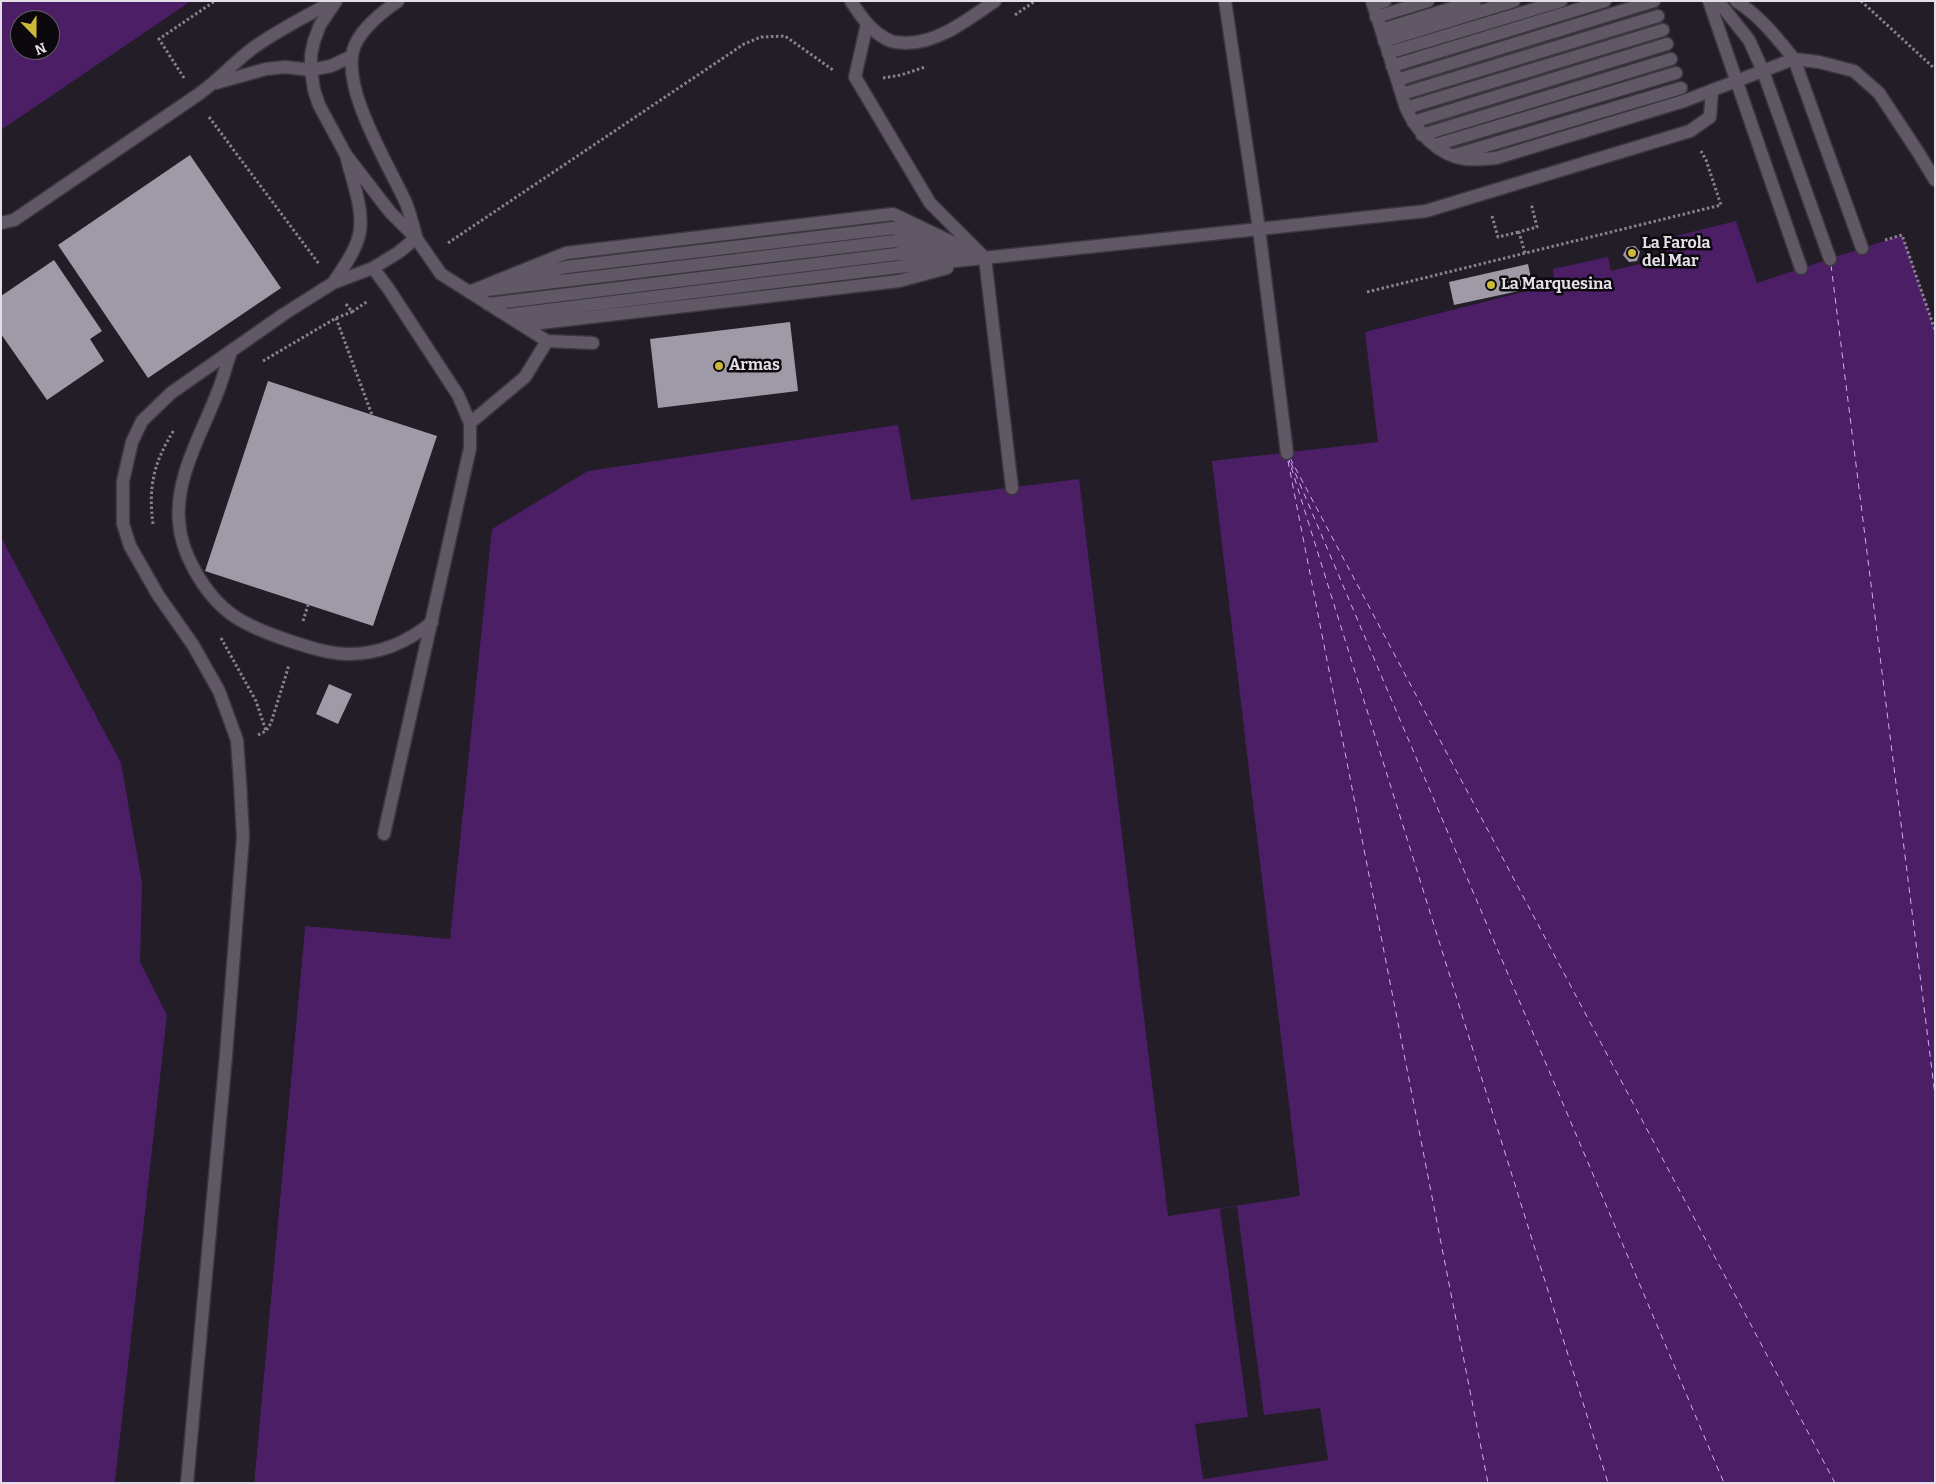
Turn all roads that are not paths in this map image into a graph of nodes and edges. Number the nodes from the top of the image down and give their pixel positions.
1 (335, 1) edge
2 (398, 1) edge
3 (851, 1) edge
4 (995, 1) edge
5 (1225, 1) edge
6 (1428, 1) edge
7 (1475, 1) edge
8 (1514, 1) edge
9 (1561, 1) edge
10 (1605, 1) edge
11 (1654, 1) edge
12 (1709, 1) edge
13 (1718, 1) edge
14 (1736, 1) edge
15 (1376, 6) edge
16 (1658, 16) junction
17 (868, 24) junction
18 (1663, 30) junction
19 (1385, 41) junction
20 (1667, 44) junction
21 (352, 56) junction
22 (1671, 59) junction
23 (1794, 59) junction
24 (1392, 66) junction
25 (311, 70) junction
26 (1764, 71) junction
27 (1676, 73) junction
28 (1397, 80) junction
29 (1736, 82) junction
30 (214, 84) junction
31 (1680, 88) junction
32 (1712, 90) junction
33 (1402, 94) junction
34 (1684, 101) junction
35 (1406, 108) junction
36 (1413, 122) junction
37 (1422, 135) junction
38 (1435, 145) junction
39 (346, 155) junction
40 (1453, 156) junction
41 (1935, 180) edge
42 (1, 223) edge
43 (1259, 229) junction
44 (416, 238) junction
45 (1862, 248) road end
46 (985, 258) junction
47 (1830, 259) dead end
48 (372, 268) junction
49 (1801, 268) dead end
50 (333, 283) junction
51 (469, 292) junction
52 (488, 304) junction
53 (507, 315) junction
54 (523, 325) junction
55 (548, 341) junction
56 (593, 343) dead end
57 (231, 352) junction
58 (470, 423) junction
59 (1287, 453) dead end
60 (1012, 488) dead end
61 (432, 622) junction
62 (384, 834) dead end
63 (187, 1483) edge

1 - 25 lane
1 - 30 lane
2 - 21 lane
3 - 17 lane
4 - 17 lane
5 - 43 lane
6 - 15 lane
7 - 19 lane
8 - 19 lane
9 - 19 lane
10 - 24 lane
11 - 16 lane
11 - 28 lane
12 - 29 lane
13 - 26 lane
14 - 23 lane
15 - 19 lane
16 - 18 lane
16 - 33 lane
17 - 46 lane
18 - 20 lane
18 - 35 lane
19 - 24 lane
20 - 22 lane
20 - 36 lane
21 - 25 lane
21 - 44 lane
22 - 27 lane
22 - 37 lane
23 - 26 lane
23 - 41 lane
23 - 45 lane
24 - 28 lane
25 - 30 lane
25 - 39 lane
26 - 29 lane
26 - 47 lane
27 - 31 lane
27 - 38 lane
28 - 33 lane
29 - 32 lane
29 - 49 lane
30 - 42 lane
31 - 34 lane
31 - 40 lane
32 - 34 lane
32 - 43 lane
33 - 35 lane
34 - 40 lane
35 - 36 lane
36 - 37 lane
37 - 38 lane
38 - 40 lane
39 - 44 lane
39 - 50 lane
43 - 46 lane
43 - 59 lane
44 - 48 lane
44 - 51 lane
46 - 51 lane
46 - 51 lane
46 - 52 lane
46 - 53 lane
46 - 54 lane
46 - 60 lane
48 - 50 lane
48 - 58 lane
50 - 57 lane
51 - 52 lane
52 - 53 lane
53 - 54 lane
54 - 55 lane
55 - 56 lane
55 - 58 lane
57 - 61 lane
57 - 63 lane
58 - 61 lane
61 - 62 lane

